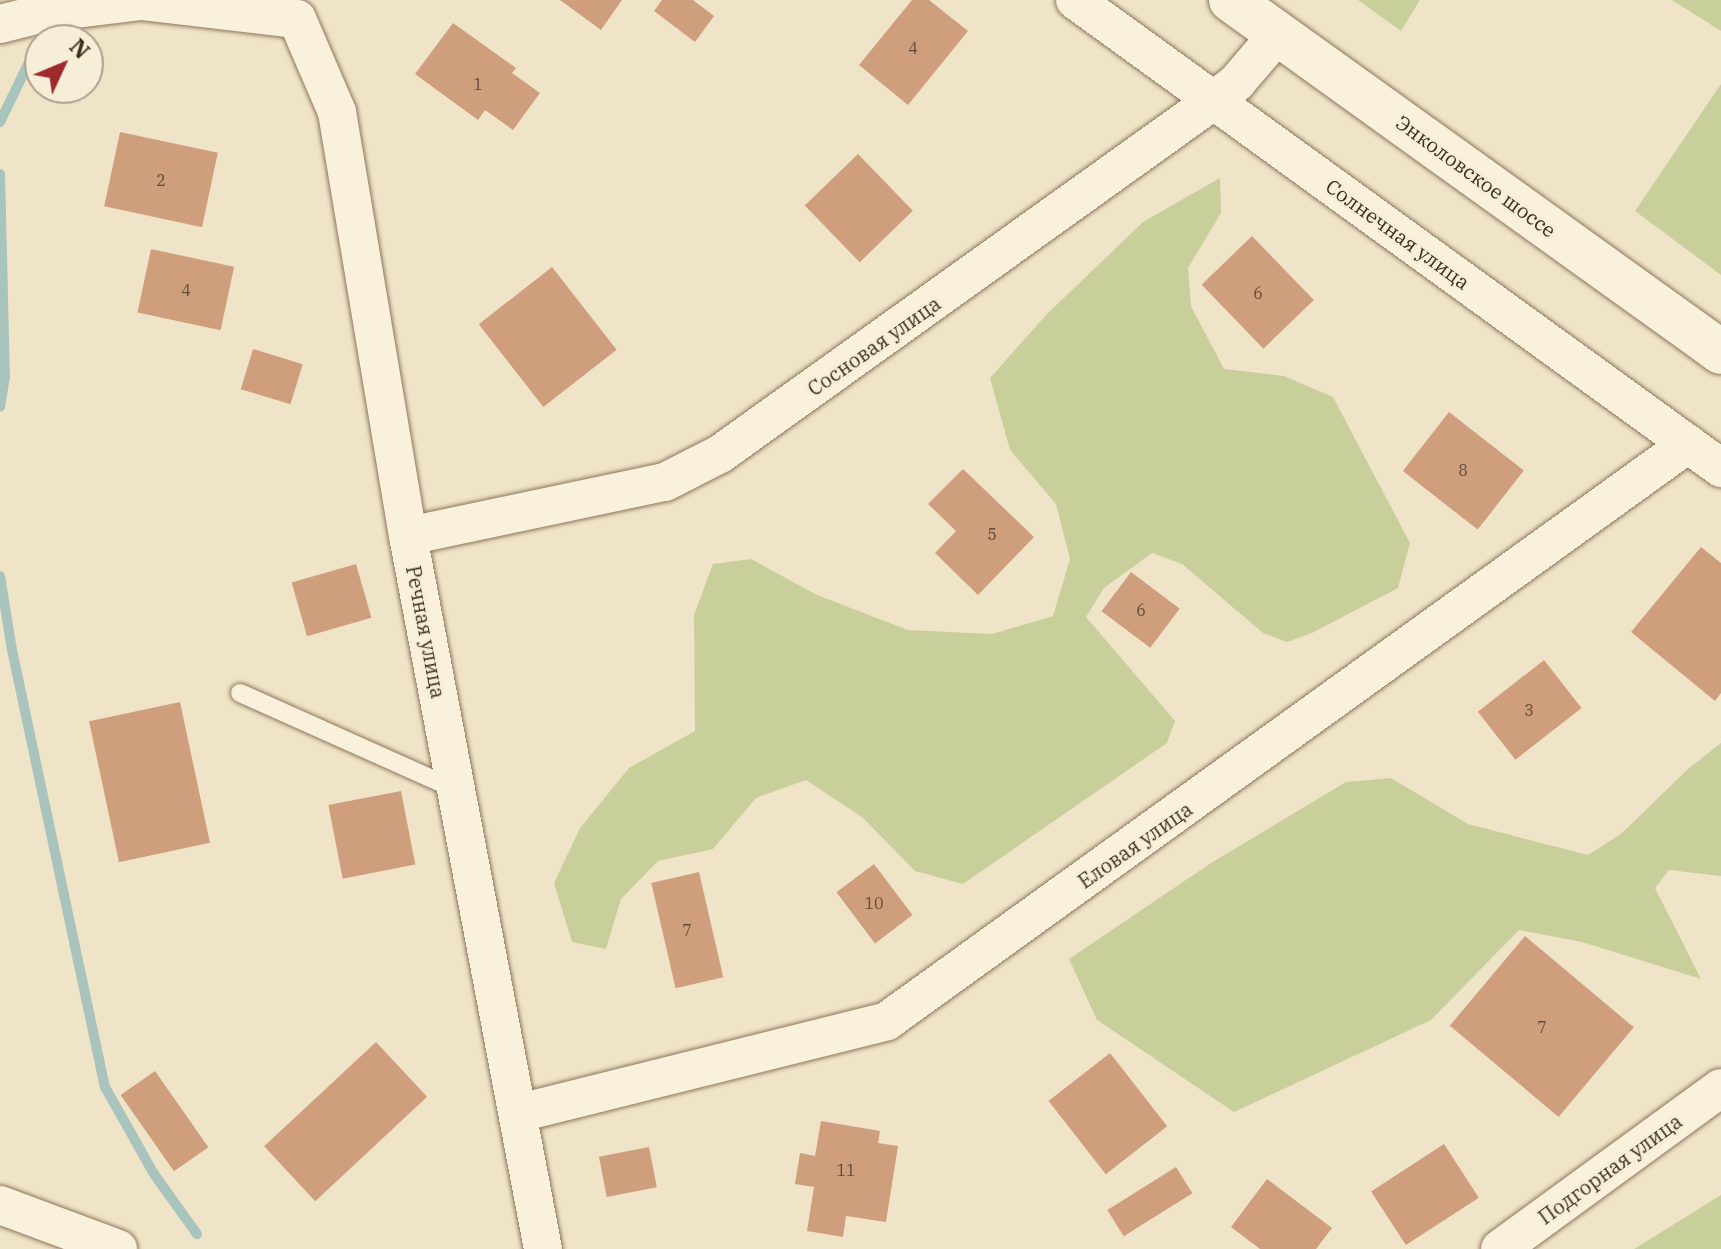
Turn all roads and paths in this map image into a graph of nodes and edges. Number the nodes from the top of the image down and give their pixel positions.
1 (1075, 0) edge
2 (1231, 0) edge
3 (304, 10) edge
4 (0, 24) edge
5 (1278, 34) junction
6 (1213, 101) junction
7 (1721, 352) edge
8 (1688, 444) junction
9 (1721, 468) edge
10 (408, 536) junction
11 (240, 693) dead end
12 (455, 789) junction
13 (1721, 1088) edge
14 (519, 1113) junction
15 (0, 1205) edge
16 (118, 1249) edge
17 (543, 1249) edge
18 (1500, 1249) edge

1 - 6 street, Солнечная улица
2 - 5 main road, Энколовское шоссе
3 - 4 street
3 - 10 street, Речная улица
5 - 6 street, Сосновая улица
5 - 7 main road, Энколовское шоссе
6 - 8 street, Солнечная улица
6 - 10 street, Сосновая улица
8 - 9 street, Солнечная улица
8 - 14 street, Еловая улица
10 - 12 street, Речная улица
11 - 12 lane
12 - 14 street, Речная улица
13 - 18 street, Подгорная улица
14 - 17 street, Речная улица
15 - 16 street

